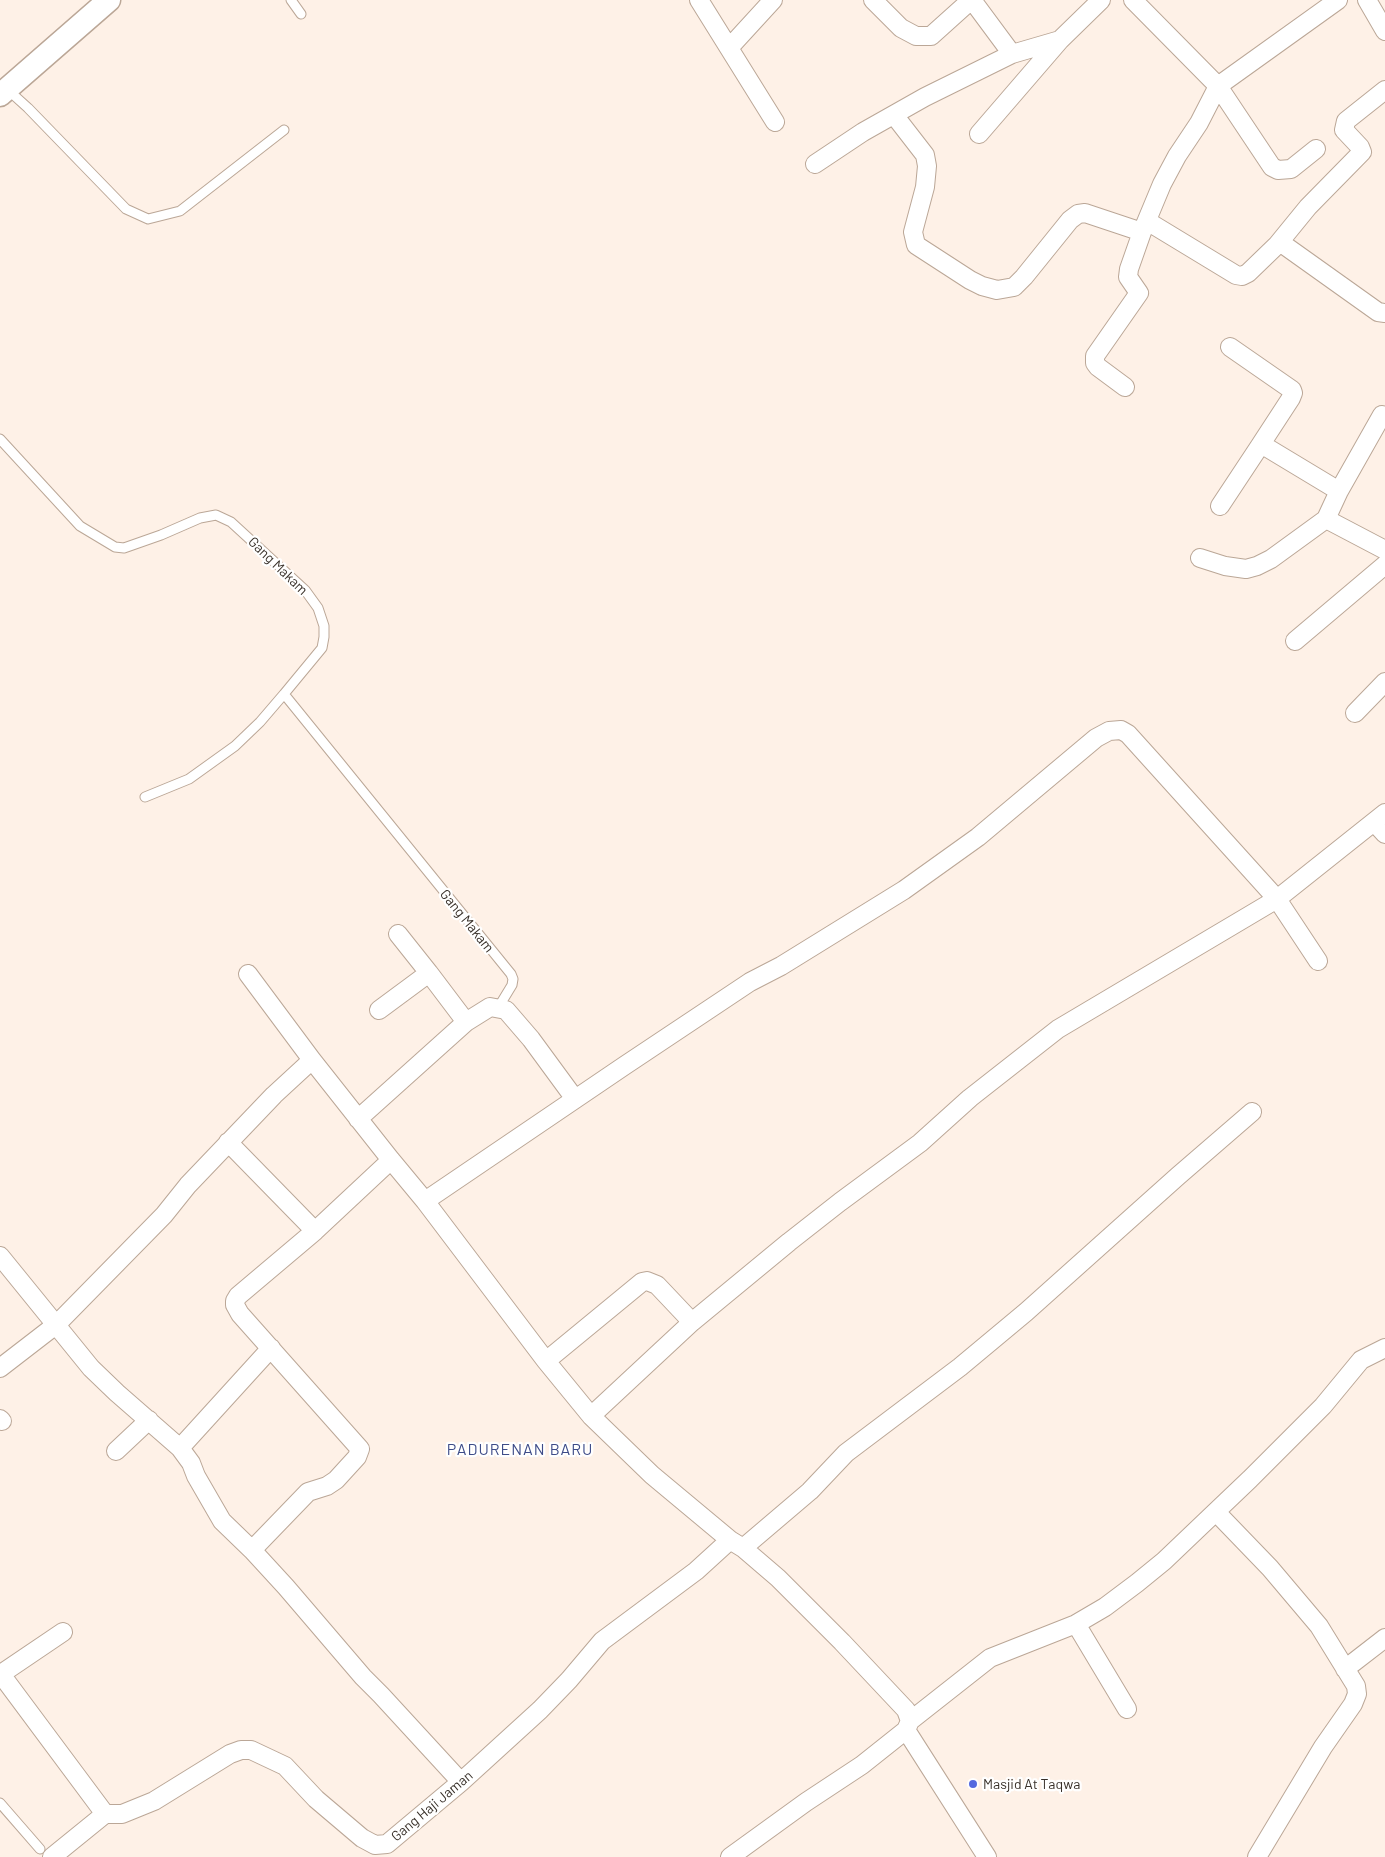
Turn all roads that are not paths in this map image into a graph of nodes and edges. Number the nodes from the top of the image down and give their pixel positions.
1 (110, 0) edge
2 (291, 0) edge
3 (699, 0) edge
4 (773, 0) edge
5 (873, 0) edge
6 (972, 0) edge
7 (1101, 0) edge
8 (1133, 0) edge
9 (1338, 0) edge
10 (1367, 0) edge
11 (302, 14) dead end
12 (1385, 31) edge
13 (1060, 40) junction
14 (729, 48) junction
15 (1012, 54) junction
16 (1218, 86) junction
17 (1385, 90) edge
18 (3, 92) edge
19 (894, 115) junction
20 (775, 122) dead end
21 (284, 130) dead end
22 (979, 134) dead end
23 (1316, 150) dead end
24 (815, 164) dead end
25 (1144, 226) junction
26 (1277, 245) junction
27 (1385, 313) edge
28 (1230, 347) dead end
29 (1125, 387) dead end
30 (1382, 415) dead end
31 (0, 439) edge
32 (1261, 444) junction
33 (1339, 491) junction
34 (1220, 506) dead end
35 (1326, 519) junction
36 (1385, 550) edge
37 (1200, 558) dead end
38 (1385, 564) edge
39 (1295, 640) dead end
40 (1385, 682) edge
41 (284, 694) junction
42 (1355, 713) dead end
43 (145, 797) dead end
44 (1381, 823) edge
45 (1277, 899) junction
46 (398, 934) dead end
47 (1318, 961) dead end
48 (429, 973) junction
49 (248, 974) dead end
50 (498, 1008) junction
51 (379, 1010) dead end
52 (466, 1022) junction
53 (312, 1060) junction
54 (576, 1099) junction
55 (1252, 1112) dead end
56 (358, 1119) junction
57 (228, 1142) junction
58 (390, 1160) junction
59 (425, 1201) junction
60 (315, 1231) junction
61 (0, 1256) edge
62 (692, 1322) junction
63 (57, 1324) junction
64 (271, 1348) junction
65 (1385, 1348) edge
66 (546, 1361) junction
67 (0, 1368) edge
68 (591, 1416) junction
69 (149, 1420) junction
70 (180, 1448) junction
71 (116, 1450) dead end
72 (1216, 1512) junction
73 (736, 1544) junction
74 (252, 1550) junction
75 (1076, 1624) junction
76 (63, 1632) dead end
77 (1385, 1638) edge
78 (1345, 1669) junction
79 (0, 1674) edge
80 (1127, 1709) dead end
81 (908, 1726) junction
82 (461, 1782) junction
83 (0, 1802) edge
84 (105, 1814) junction
85 (46, 1853) edge
86 (730, 1857) edge
87 (987, 1857) edge
88 (1257, 1857) edge

1 - 18 street
2 - 11 lane
3 - 14 street
4 - 14 street
5 - 6 street
6 - 15 street
7 - 13 street
8 - 16 street
9 - 16 street
10 - 12 street
13 - 15 street
13 - 22 street
14 - 20 street
15 - 19 street
16 - 23 street
16 - 25 street
17 - 26 street
18 - 21 lane
19 - 24 street
19 - 25 street
25 - 26 street
25 - 29 street
26 - 27 street
28 - 32 street
30 - 33 street
31 - 41 lane, Gang Makam
32 - 33 street
32 - 34 street
33 - 35 street
35 - 36 street
35 - 37 street
38 - 39 street
40 - 42 street
41 - 43 lane
41 - 50 lane, Gang Makam
44 - 45 street
45 - 47 street
45 - 54 street
45 - 62 street
46 - 48 street
48 - 51 street
48 - 52 street
49 - 53 street
50 - 52 street
50 - 54 street
52 - 56 street
53 - 56 street
53 - 57 street
54 - 59 street
55 - 73 street, Gang Haji Jaman
56 - 58 street
57 - 60 street
57 - 63 street
58 - 59 street
58 - 60 street
59 - 66 street
60 - 64 street
61 - 63 street
62 - 66 street
62 - 68 street
63 - 67 street
63 - 69 street
64 - 70 street
64 - 74 street
65 - 72 street
66 - 68 street
68 - 73 street
69 - 70 street
69 - 71 street
70 - 74 street
72 - 75 street
72 - 78 street
73 - 81 street
73 - 82 street, Gang Haji Jaman
74 - 82 street
75 - 80 street
75 - 81 street
76 - 79 street
77 - 78 street
78 - 88 street
79 - 84 street
81 - 86 street
81 - 87 street
82 - 84 street, Gang Haji Jaman
83 - 85 lane
84 - 85 street

